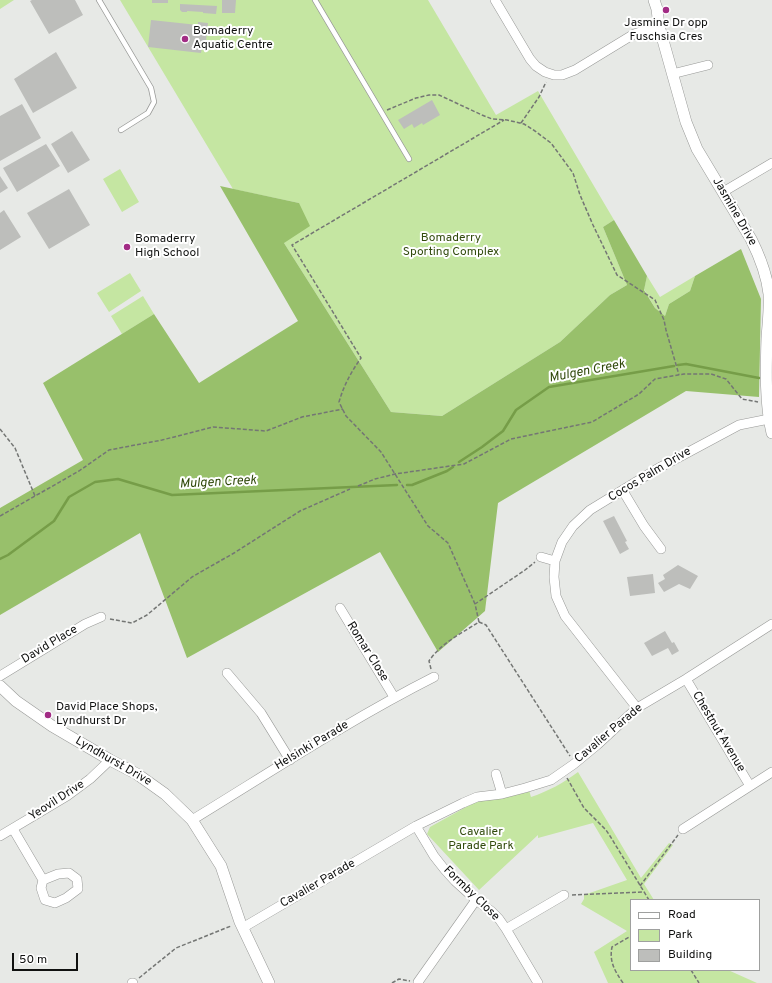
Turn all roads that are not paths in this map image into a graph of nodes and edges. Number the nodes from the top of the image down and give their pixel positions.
1 (99, 0) edge
2 (315, 0) edge
3 (495, 0) edge
4 (654, 0) edge
5 (659, 26) junction
6 (708, 65) dead end
7 (672, 74) junction
8 (121, 130) dead end
9 (409, 159) dead end
10 (772, 163) edge
11 (723, 192) junction
12 (769, 419) junction
13 (772, 433) edge
14 (623, 491) junction
15 (661, 549) dead end
16 (541, 557) road end
17 (555, 561) junction
18 (340, 608) dead end
19 (101, 617) road end
20 (772, 624) edge
21 (227, 672) dead end
22 (0, 676) edge
23 (434, 677) road end
24 (686, 679) junction
25 (0, 686) edge
26 (394, 697) junction
27 (637, 708) junction
28 (110, 760) junction
29 (290, 760) junction
30 (772, 772) edge
31 (496, 774) dead end
32 (750, 786) junction
33 (502, 794) junction
34 (192, 820) junction
35 (416, 826) junction
36 (13, 829) junction
37 (683, 829) road end
38 (0, 836) edge
39 (43, 880) dead end
40 (564, 895) road end
41 (476, 900) junction
42 (242, 924) junction
43 (506, 929) junction
44 (418, 982) road end
45 (269, 983) edge
46 (538, 983) edge

1 - 8 lane
2 - 9 lane
3 - 5 street
4 - 5 street, Jasmine Drive
5 - 7 street, Jasmine Drive
6 - 7 street
7 - 11 street, Jasmine Drive
10 - 11 street
11 - 12 street, Jasmine Drive
12 - 13 street, Jasmine Drive
12 - 14 street, Cocos Palm Drive
14 - 15 street
14 - 17 street, Cocos Palm Drive
16 - 17 street
17 - 27 street, Cocos Palm Drive
18 - 26 street, Romar Close
19 - 22 street, David Place
20 - 24 street, Cavalier Parade
21 - 29 street
23 - 26 street, Helsinki Parade
24 - 27 street, Cavalier Parade
24 - 32 street, Chestnut Avenue
25 - 28 street, Lyndhurst Drive
26 - 29 street, Helsinki Parade
27 - 33 street, Cavalier Parade
28 - 34 street, Lyndhurst Drive
28 - 36 street, Yeovil Drive
29 - 34 street, Helsinki Parade
30 - 32 street, Chestnut Avenue
31 - 33 street
32 - 37 street, Chestnut Avenue
33 - 35 street, Cavalier Parade
34 - 42 street, Lyndhurst Drive
35 - 41 street, Formby Close
35 - 42 street, Cavalier Parade
36 - 38 street, Yeovil Drive
36 - 39 street
40 - 43 street
41 - 43 street, Formby Close
41 - 44 street
42 - 45 street, Lyndhurst Drive
43 - 46 street, Formby Close

